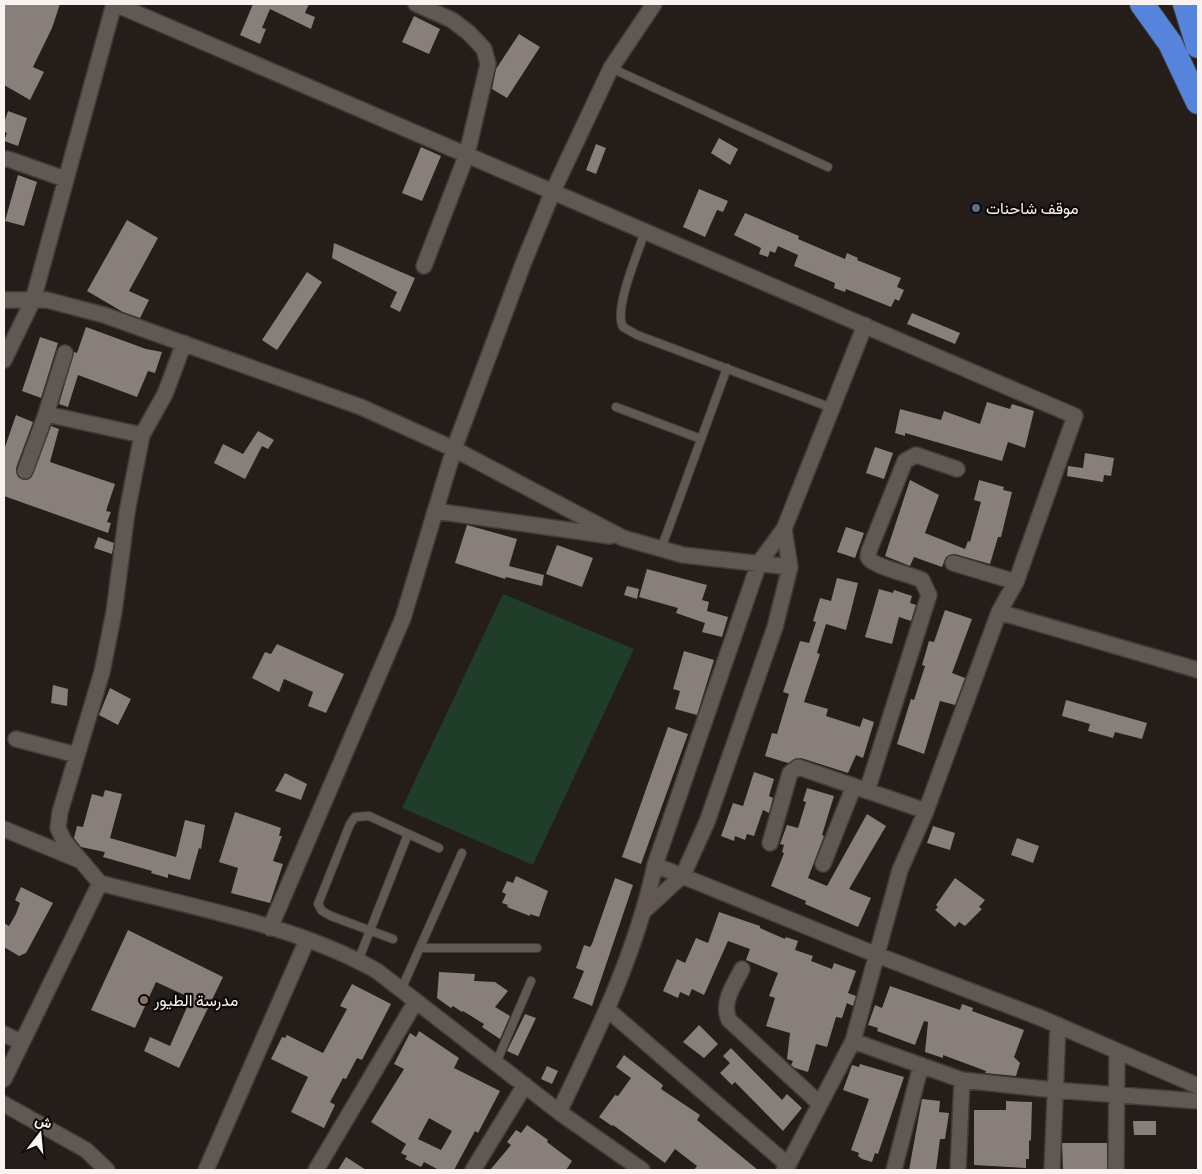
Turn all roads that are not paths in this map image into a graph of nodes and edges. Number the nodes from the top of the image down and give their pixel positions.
1 (115, 4) edge
2 (416, 4) edge
3 (654, 4) edge
4 (1142, 4) edge
5 (1185, 4) edge
6 (1198, 46) edge
7 (611, 68) junction
8 (1198, 102) edge
9 (467, 154) junction
10 (4, 159) edge
11 (828, 167) dead end
12 (65, 179) junction
13 (553, 192) junction
14 (645, 231) junction
15 (424, 266) dead end
16 (4, 300) edge
17 (33, 300) junction
18 (864, 325) junction
19 (184, 344) junction
20 (65, 353) dead end
21 (4, 360) edge
22 (726, 368) junction
23 (616, 407) dead end
24 (832, 408) junction
25 (46, 414) junction
26 (142, 435) junction
27 (701, 439) junction
28 (454, 449) junction
29 (957, 469) dead end
30 (25, 471) dead end
31 (435, 510) junction
32 (784, 529) junction
33 (623, 538) junction
34 (662, 549) junction
35 (759, 563) junction
36 (953, 563) dead end
37 (790, 566) junction
38 (1016, 582) junction
39 (999, 612) junction
40 (1198, 670) edge
41 (16, 739) dead end
42 (77, 754) junction
43 (861, 789) junction
44 (926, 812) junction
45 (4, 829) edge
46 (408, 834) junction
47 (770, 843) dead end
48 (439, 848) dead end
49 (462, 853) dead end
50 (85, 863) junction
51 (823, 864) dead end
52 (654, 865) junction
53 (683, 875) junction
54 (100, 883) junction
55 (645, 910) junction
56 (270, 928) junction
57 (370, 931) junction
58 (393, 939) dead end
59 (307, 940) junction
60 (420, 948) junction
61 (537, 948) dead end
62 (878, 955) junction
63 (358, 961) junction
64 (742, 969) dead end
65 (531, 981) dead end
66 (401, 990) junction
67 (416, 1001) junction
68 (608, 1010) junction
69 (1058, 1025) junction
70 (4, 1034) edge
71 (853, 1041) junction
72 (22, 1042) junction
73 (1117, 1052) junction
74 (496, 1063) junction
75 (921, 1065) junction
76 (4, 1078) edge
77 (962, 1080) junction
78 (525, 1085) junction
79 (1198, 1086) edge
80 (1054, 1090) junction
81 (1117, 1095) junction
82 (1198, 1102) edge
83 (4, 1104) edge
84 (820, 1104) junction
85 (559, 1112) junction
86 (786, 1168) edge
87 (107, 1170) edge
88 (206, 1170) edge
89 (316, 1170) edge
90 (473, 1170) edge
91 (642, 1170) edge
92 (894, 1170) edge
93 (958, 1170) edge
94 (1052, 1170) edge
95 (1116, 1170) edge

1 - 9 street
1 - 12 street
2 - 9 street
3 - 7 street
4 - 8 highway
5 - 6 highway
7 - 11 lane
7 - 13 street
9 - 13 street
9 - 15 street
10 - 12 street
12 - 17 street
13 - 14 street
13 - 28 street
14 - 18 street
14 - 22 lane
16 - 17 street
17 - 19 street
17 - 21 street
18 - 24 street
18 - 38 street
19 - 26 street
19 - 28 street
20 - 25 street
22 - 24 lane
22 - 27 lane
23 - 27 lane
24 - 32 street
25 - 26 street
25 - 30 street
26 - 42 street
27 - 34 lane
28 - 31 street
28 - 33 street
29 - 43 street
31 - 33 street
31 - 56 street
32 - 35 street
32 - 37 street
33 - 34 street
34 - 35 street
35 - 37 street
35 - 52 street
36 - 38 street
37 - 53 street
38 - 39 street
39 - 40 street
39 - 44 street
41 - 42 street
42 - 50 street
43 - 44 street
43 - 47 street
43 - 51 street
44 - 62 street
45 - 50 street
46 - 48 lane
46 - 57 lane
46 - 57 lane
49 - 60 lane
50 - 54 street
52 - 53 street
52 - 55 street
53 - 55 street
53 - 62 street
54 - 56 street
54 - 72 street
55 - 68 street
56 - 59 street
57 - 58 lane
57 - 63 lane
59 - 63 street
59 - 88 street
60 - 61 lane
60 - 66 lane
62 - 69 street
62 - 71 street
63 - 66 street
64 - 84 street
65 - 74 lane
66 - 67 street
67 - 74 street
67 - 89 street
68 - 85 street
68 - 86 street
69 - 73 street
69 - 80 street
70 - 72 street
71 - 75 street
71 - 84 street
72 - 76 street
73 - 79 street
73 - 81 street
74 - 78 street
75 - 77 street
75 - 92 street
77 - 80 street
77 - 93 street
78 - 85 street
78 - 90 street
80 - 81 street
80 - 94 street
81 - 82 street
81 - 95 street
83 - 87 street
84 - 86 street
85 - 91 street

